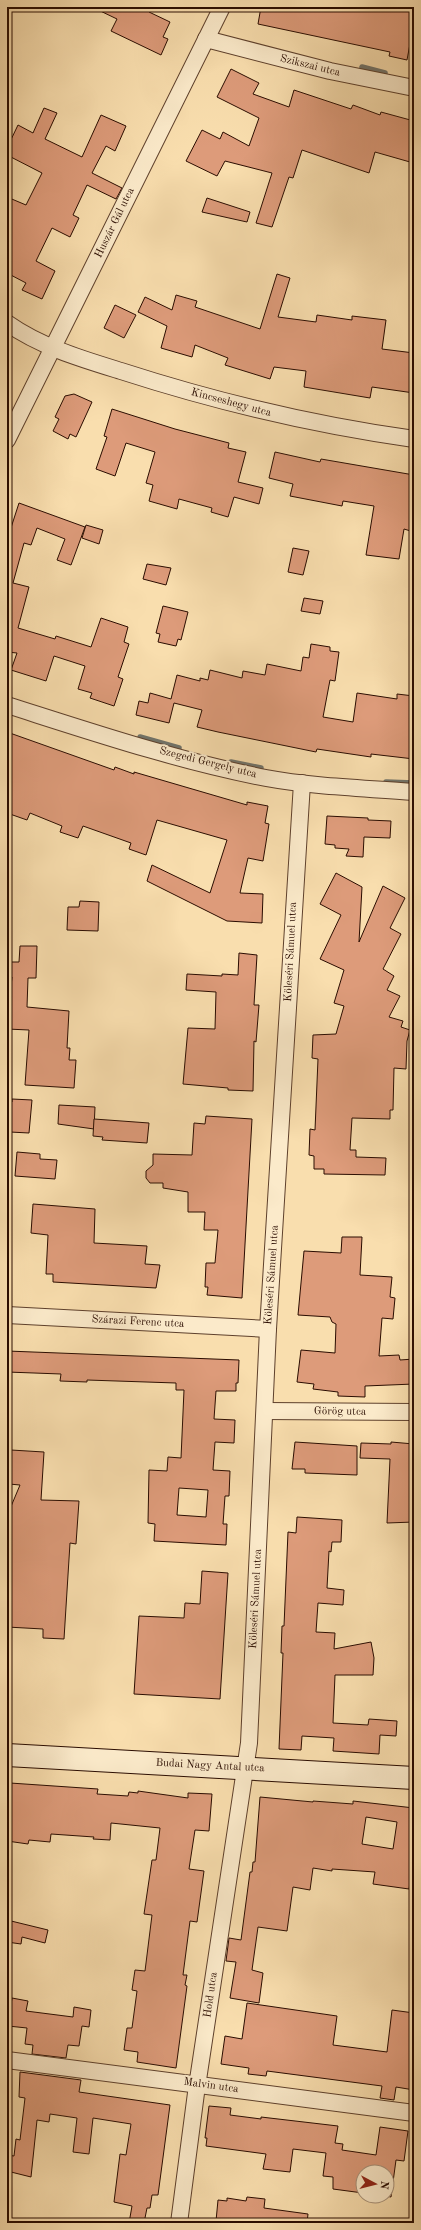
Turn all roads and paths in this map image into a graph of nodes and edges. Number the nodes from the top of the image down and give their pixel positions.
1 (222, 7) edge
2 (206, 38) junction
3 (414, 88) edge
4 (7, 323) edge
5 (54, 347) junction
6 (414, 439) edge
7 (7, 440) edge
8 (7, 705) edge
9 (302, 783) junction
10 (414, 792) edge
11 (7, 1315) edge
12 (268, 1329) junction
13 (265, 1411) junction
14 (414, 1412) edge
15 (7, 1755) edge
16 (245, 1768) junction
17 (414, 1778) edge
18 (7, 2060) edge
19 (198, 2084) junction
20 (414, 2113) edge
21 (179, 2223) edge

1 - 2 street, Huszár Gál utca
2 - 3 street, Szikszai utca
2 - 5 street, Huszár Gál utca
4 - 5 street, Kincseshegy utca
5 - 6 street, Kincseshegy utca
5 - 7 street, Huszár Gál utca
8 - 9 street, Szegedi Gergely utca
9 - 10 street, Szegedi Gergely utca
9 - 12 street, Köleséri Sámuel utca
11 - 12 street, Szárazi Ferenc utca
12 - 13 street, Köleséri Sámuel utca
13 - 14 street, Görög utca
13 - 16 street, Köleséri Sámuel utca
15 - 16 street, Budai Nagy Antal utca
16 - 17 street, Budai Nagy Antal utca
16 - 19 street, Hold utca
18 - 19 street, Malvin utca
19 - 20 street, Malvin utca
19 - 21 street, Hold utca

